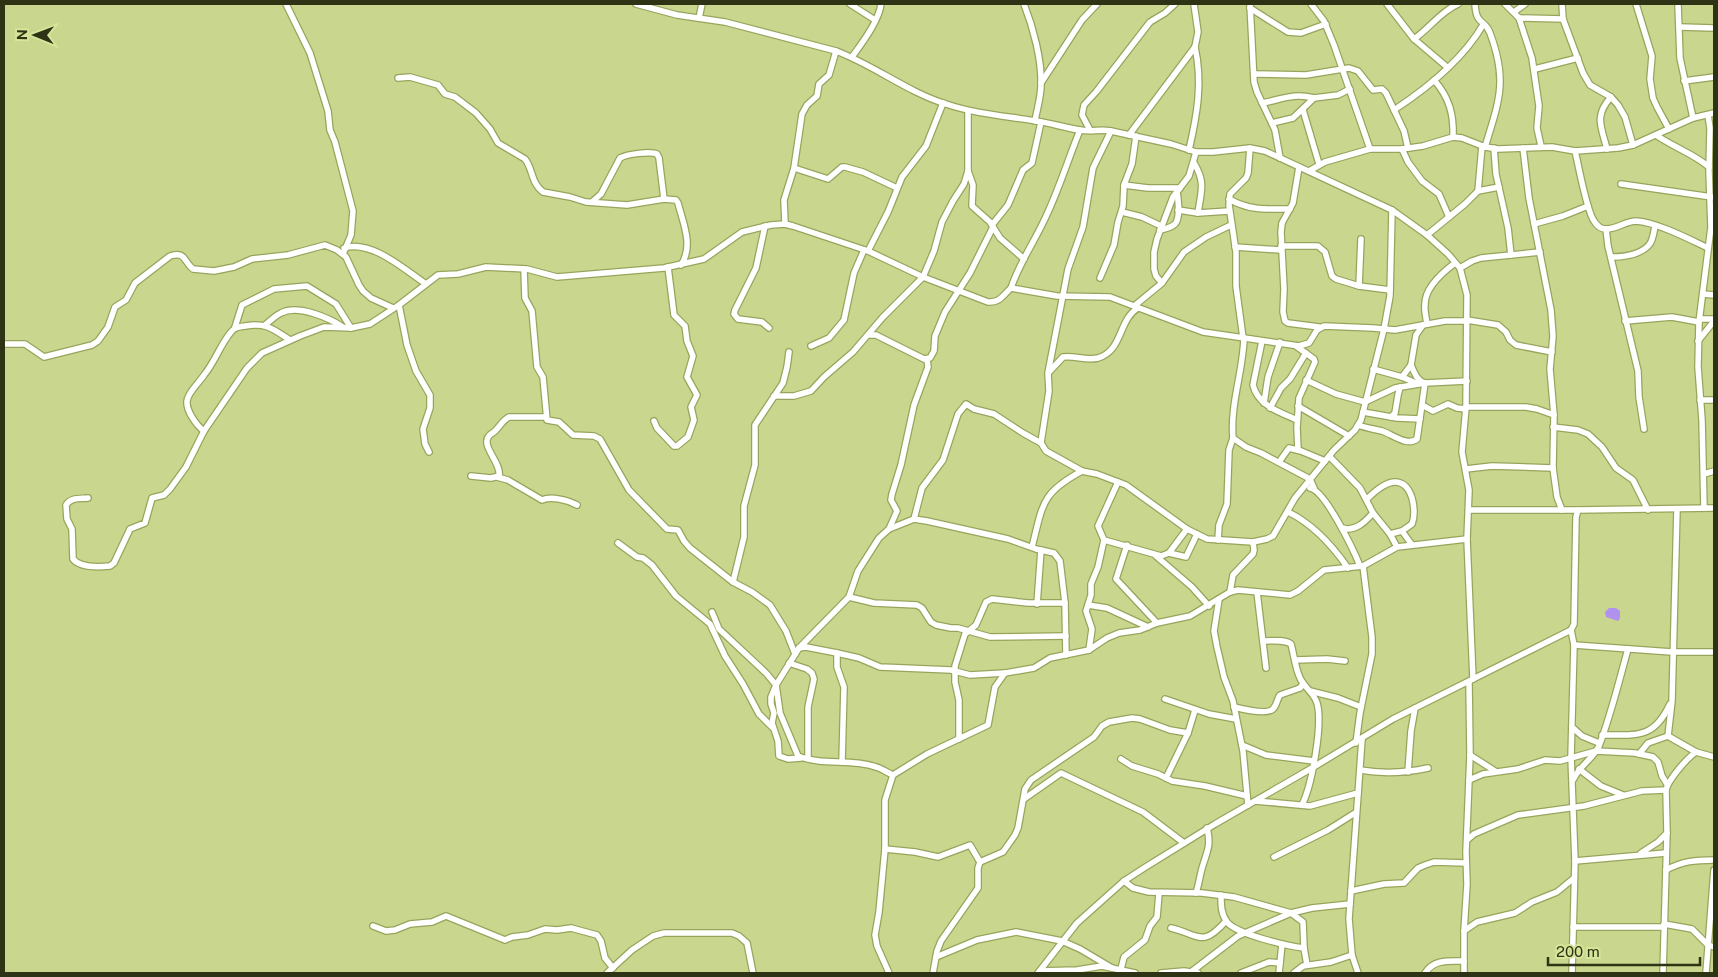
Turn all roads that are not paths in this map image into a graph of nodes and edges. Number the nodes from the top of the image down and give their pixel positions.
1 (286, 4) edge
2 (636, 4) edge
3 (702, 4) edge
4 (850, 4) edge
5 (881, 4) edge
6 (1024, 4) edge
7 (1097, 4) edge
8 (1174, 4) edge
9 (1194, 4) edge
10 (1311, 4) edge
11 (1387, 4) edge
12 (1444, 4) edge
13 (1458, 4) edge
14 (1475, 4) edge
15 (1505, 4) edge
16 (1525, 4) edge
17 (1562, 4) edge
18 (1636, 4) edge
19 (1678, 4) edge
20 (1250, 6) edge
21 (1451, 7) junction
22 (1514, 12) junction
23 (699, 18) junction
24 (1519, 18) junction
25 (1563, 19) junction
26 (875, 20) junction
27 (1326, 24) junction
28 (1483, 25) junction
29 (1680, 27) junction
30 (1714, 28) edge
31 (1414, 39) junction
32 (1195, 47) junction
33 (836, 52) junction
34 (852, 57) junction
35 (1578, 58) junction
36 (1447, 67) junction
37 (1342, 68) junction
38 (1534, 69) junction
39 (1254, 74) junction
40 (1714, 77) edge
41 (398, 78) dead end
42 (1434, 80) junction
43 (1684, 81) junction
44 (1041, 83) junction
45 (1350, 89) junction
46 (1611, 97) junction
47 (1314, 98) junction
48 (1262, 103) junction
49 (944, 104) junction
50 (968, 110) junction
51 (1303, 110) junction
52 (1394, 110) junction
53 (1711, 114) edge
54 (1693, 118) junction
55 (1038, 121) junction
56 (1272, 123) junction
57 (1669, 129) junction
58 (1080, 130) junction
59 (1090, 130) junction
60 (1111, 131) junction
61 (1129, 135) junction
62 (1656, 135) junction
63 (1136, 136) junction
64 (1453, 137) junction
65 (1633, 145) junction
66 (1541, 146) junction
67 (1484, 147) junction
68 (1250, 148) junction
69 (1405, 148) junction
70 (1494, 148) junction
71 (1523, 148) junction
72 (1370, 149) junction
73 (1607, 149) junction
74 (1193, 151) junction
75 (1575, 151) junction
76 (1280, 158) junction
77 (1194, 163) junction
78 (1319, 164) junction
79 (1299, 167) junction
80 (794, 168) junction
81 (1709, 169) junction
82 (968, 171) junction
83 (1309, 171) junction
84 (1714, 177) edge
85 (1621, 184) dead end
86 (1124, 185) junction
87 (1499, 187) junction
88 (897, 188) junction
89 (1179, 190) junction
90 (1478, 191) junction
91 (1712, 197) edge
92 (664, 199) junction
93 (1229, 199) junction
94 (591, 202) junction
95 (1588, 206) junction
96 (1290, 209) junction
97 (1178, 210) junction
98 (1392, 210) junction
99 (1229, 211) junction
100 (1122, 212) junction
101 (1198, 213) junction
102 (1449, 216) junction
103 (785, 224) junction
104 (1534, 224) junction
105 (1231, 225) junction
106 (765, 226) junction
107 (993, 226) junction
108 (1655, 226) junction
109 (1160, 228) junction
110 (1606, 229) junction
111 (1427, 235) junction
112 (1361, 239) dead end
113 (1235, 247) junction
114 (1281, 248) junction
115 (1708, 248) junction
116 (342, 250) junction
117 (866, 250) junction
118 (1540, 252) junction
119 (1511, 255) junction
120 (1611, 257) junction
121 (1024, 258) junction
122 (681, 265) junction
123 (1458, 266) junction
124 (668, 267) junction
125 (524, 269) junction
126 (923, 277) junction
127 (1100, 278) dead end
128 (1162, 283) junction
129 (426, 284) junction
130 (1360, 286) junction
131 (1011, 288) junction
132 (1390, 290) junction
133 (958, 291) junction
134 (1703, 294) junction
135 (1714, 295) edge
136 (1063, 296) junction
137 (399, 305) junction
138 (1136, 307) junction
139 (393, 308) junction
140 (1714, 320) edge
141 (1467, 321) junction
142 (1625, 321) junction
143 (1699, 321) junction
144 (1425, 324) junction
145 (265, 325) junction
146 (235, 328) junction
147 (348, 328) junction
148 (769, 328) dead end
149 (1319, 328) junction
150 (1384, 329) junction
151 (870, 335) junction
152 (1243, 338) junction
153 (290, 340) junction
154 (1262, 341) junction
155 (1698, 341) junction
156 (1280, 342) junction
157 (4, 344) edge
158 (1294, 345) junction
159 (811, 346) dead end
160 (789, 352) dead end
161 (1552, 352) junction
162 (1306, 354) junction
163 (927, 359) junction
164 (1411, 365) junction
165 (1373, 369) junction
166 (1048, 373) junction
167 (1402, 377) junction
168 (1306, 380) junction
169 (1467, 381) junction
170 (1422, 384) junction
171 (1400, 387) junction
172 (774, 396) junction
173 (1700, 400) junction
174 (1714, 400) edge
175 (1365, 402) junction
176 (1264, 403) junction
177 (1422, 405) junction
178 (1298, 406) junction
179 (1270, 408) junction
180 (1466, 408) junction
181 (1362, 412) junction
182 (1554, 415) junction
183 (1394, 416) junction
184 (546, 417) junction
185 (1420, 419) junction
186 (1297, 420) junction
187 (654, 421) dead end
188 (1358, 425) junction
189 (1553, 427) junction
190 (1644, 429) dead end
191 (204, 431) junction
192 (1349, 436) junction
193 (1233, 438) junction
194 (1041, 443) junction
195 (1298, 450) junction
196 (429, 452) dead end
197 (1327, 459) junction
198 (1279, 462) junction
199 (1553, 468) junction
200 (1466, 469) junction
201 (1082, 471) junction
202 (1714, 471) edge
203 (1704, 474) junction
204 (471, 476) dead end
205 (497, 477) junction
206 (1310, 478) junction
207 (1118, 482) junction
208 (1314, 488) junction
209 (1303, 489) junction
210 (88, 498) dead end
211 (1367, 499) junction
212 (577, 505) dead end
213 (1704, 508) junction
214 (1714, 508) edge
215 (1677, 509) junction
216 (1468, 510) junction
217 (1562, 510) junction
218 (1578, 510) junction
219 (1648, 510) junction
220 (1288, 512) junction
221 (1373, 513) junction
222 (914, 519) junction
223 (889, 528) junction
224 (1342, 528) junction
225 (1187, 529) junction
226 (1402, 531) junction
227 (1197, 534) junction
228 (1390, 534) junction
229 (1467, 539) junction
230 (1104, 540) junction
231 (1218, 540) junction
232 (1253, 542) junction
233 (618, 543) dead end
234 (1127, 545) junction
235 (1412, 545) junction
236 (1032, 547) junction
237 (1397, 548) junction
238 (1041, 550) junction
239 (1169, 553) junction
240 (1155, 554) junction
241 (1361, 566) junction
242 (1348, 568) junction
243 (733, 582) junction
244 (1230, 592) junction
245 (1257, 592) junction
246 (849, 597) junction
247 (1219, 599) junction
248 (1065, 603) junction
249 (1037, 604) junction
250 (1088, 604) junction
251 (1209, 606) junction
252 (712, 612) dead end
253 (1157, 623) junction
254 (1148, 626) junction
255 (968, 630) junction
256 (1571, 630) junction
257 (1066, 636) junction
258 (1263, 641) junction
259 (1574, 645) junction
260 (799, 648) junction
261 (1628, 648) junction
262 (1089, 650) junction
263 (1672, 652) junction
264 (1714, 652) edge
265 (837, 653) junction
266 (795, 654) junction
267 (1066, 655) junction
268 (1295, 660) junction
269 (1345, 661) dead end
270 (789, 664) junction
271 (1266, 668) dead end
272 (955, 671) junction
273 (1005, 673) junction
274 (1471, 681) junction
275 (1303, 684) junction
276 (776, 685) junction
277 (1310, 691) junction
278 (1164, 698) dead end
279 (1672, 701) junction
280 (1234, 707) junction
281 (1361, 707) junction
282 (1415, 708) junction
283 (1195, 710) junction
284 (1236, 719) junction
285 (772, 727) junction
286 (1572, 727) junction
287 (1188, 733) junction
288 (1602, 735) junction
289 (1668, 736) junction
290 (959, 739) junction
291 (1362, 739) junction
292 (1356, 743) junction
293 (1599, 743) junction
294 (1242, 745) junction
295 (1596, 751) junction
296 (1696, 752) junction
297 (1638, 754) junction
298 (1470, 755) junction
299 (1572, 757) junction
300 (1714, 757) edge
301 (805, 758) junction
302 (1121, 759) dead end
303 (1314, 761) junction
304 (842, 762) junction
305 (1056, 762) junction
306 (1312, 768) junction
307 (1428, 768) dead end
308 (1579, 769) junction
309 (1360, 770) junction
310 (1495, 771) junction
311 (1408, 772) junction
312 (1062, 773) junction
313 (892, 775) junction
314 (1166, 778) junction
315 (1469, 780) junction
316 (1572, 784) junction
317 (1667, 787) junction
318 (1358, 793) junction
319 (1623, 795) junction
320 (1247, 796) junction
321 (1024, 799) junction
322 (1255, 801) junction
323 (1248, 805) junction
324 (1302, 805) junction
325 (1572, 808) junction
326 (1355, 813) junction
327 (1208, 828) junction
328 (1667, 833) junction
329 (1467, 840) junction
330 (1184, 843) junction
331 (885, 849) junction
332 (1666, 853) junction
333 (1640, 854) junction
334 (1274, 857) dead end
335 (1714, 860) edge
336 (1575, 861) junction
337 (980, 862) junction
338 (1466, 863) junction
339 (1666, 870) junction
340 (1714, 870) edge
341 (1574, 878) junction
342 (1124, 881) junction
343 (1351, 891) junction
344 (1159, 893) junction
345 (1196, 893) junction
346 (1220, 895) junction
347 (1350, 904) junction
348 (1291, 913) junction
349 (1226, 921) junction
350 (1664, 925) junction
351 (373, 926) dead end
352 (1573, 927) junction
353 (1171, 928) dead end
354 (1464, 931) junction
355 (1247, 933) junction
356 (1062, 941) junction
357 (1282, 944) junction
358 (1708, 945) junction
359 (1714, 947) edge
360 (1304, 948) junction
361 (1352, 955) junction
362 (936, 957) junction
363 (1464, 961) junction
364 (1280, 963) junction
365 (1307, 965) junction
366 (613, 968) junction
367 (1112, 968) junction
368 (1121, 969) junction
369 (1039, 972) edge
370 (1191, 972) junction
371 (607, 973) edge
372 (753, 973) edge
373 (889, 973) edge
374 (933, 973) edge
375 (1135, 973) edge
376 (1162, 973) edge
377 (1198, 973) edge
378 (1241, 973) edge
379 (1279, 973) edge
380 (1294, 973) edge
381 (1358, 973) edge
382 (1425, 973) edge
383 (1464, 973) edge
384 (1572, 973) edge
385 (1663, 973) edge
386 (1706, 973) edge

1 - 116 street
2 - 23 street
3 - 23 street
4 - 26 street
5 - 26 street
6 - 44 street
7 - 44 street
8 - 59 street
9 - 32 street
10 - 27 street
11 - 31 street
12 - 21 street
13 - 21 street
14 - 28 street
15 - 22 street
16 - 22 street
17 - 25 street
18 - 57 street
19 - 29 street
20 - 27 street
20 - 39 street
21 - 31 street
22 - 24 street
23 - 33 street
24 - 25 street
24 - 38 street
25 - 35 street
26 - 34 street
27 - 37 street
28 - 36 street
28 - 67 street
29 - 30 street
29 - 43 street
31 - 36 street
32 - 61 street
32 - 74 street
33 - 34 street
33 - 80 street
34 - 49 street
35 - 38 street
35 - 46 street
36 - 42 street
37 - 39 street
37 - 45 street
37 - 52 street
38 - 66 street
39 - 48 street
40 - 43 street
41 - 94 street
42 - 52 street
42 - 64 street
43 - 54 street
44 - 55 street
45 - 47 street
45 - 72 street
46 - 65 street
46 - 73 street
47 - 48 street
47 - 51 street
48 - 56 street
49 - 50 street
49 - 88 street
50 - 55 street
50 - 82 street
51 - 56 street
51 - 78 street
52 - 69 street
53 - 54 street
53 - 81 street
54 - 57 street
55 - 58 street
55 - 107 street
56 - 76 street
57 - 62 street
58 - 59 street
58 - 121 street
59 - 60 street
60 - 61 street
60 - 136 street
61 - 63 street
62 - 65 street
62 - 81 street
63 - 74 street
63 - 86 street
64 - 67 street
64 - 69 street
65 - 73 street
66 - 71 street
66 - 75 street
67 - 70 street
67 - 90 street
68 - 74 street
68 - 76 street
68 - 93 street
69 - 72 street
69 - 102 street
70 - 71 street
70 - 87 street
71 - 104 street
72 - 78 street
73 - 75 street
74 - 77 street
75 - 95 street
76 - 79 street
77 - 89 street
77 - 101 street
78 - 83 street
79 - 83 street
79 - 96 street
80 - 88 street
80 - 103 street
81 - 84 street
81 - 91 street
82 - 107 street
82 - 126 street
83 - 98 street
85 - 91 street
86 - 89 street
86 - 100 street
87 - 90 street
87 - 119 street
88 - 117 street
89 - 97 street
89 - 109 street
90 - 102 street
91 - 115 street
92 - 94 street
92 - 94 street
92 - 122 street
93 - 96 street
93 - 99 street
95 - 104 street
95 - 110 street
96 - 114 street
97 - 101 street
97 - 109 street
98 - 111 street
98 - 132 street
99 - 101 street
99 - 105 street
100 - 109 street
100 - 127 street
102 - 111 street
103 - 106 street
103 - 117 street
104 - 118 street
105 - 113 street
105 - 128 street
106 - 122 street
106 - 148 street
107 - 121 street
107 - 133 street
108 - 110 street
108 - 115 street
108 - 120 street
109 - 128 street
110 - 120 street
111 - 123 street
112 - 130 street
113 - 114 street
113 - 152 street
114 - 130 street
114 - 149 street
115 - 134 street
116 - 129 street
116 - 139 street
116 - 157 street
117 - 126 street
117 - 159 street
118 - 119 street
118 - 161 street
119 - 123 street
120 - 142 street
121 - 131 street
122 - 124 street
123 - 141 street
123 - 144 street
124 - 125 street
124 - 187 street
125 - 129 street
125 - 184 street
126 - 133 street
126 - 151 street
128 - 138 street
129 - 137 street
130 - 132 street
131 - 133 street
131 - 136 street
132 - 150 street
133 - 163 street
134 - 135 street
134 - 143 street
136 - 138 street
136 - 166 street
137 - 139 street
137 - 196 street
138 - 152 street
138 - 166 street
139 - 147 street
140 - 143 street
140 - 155 street
141 - 144 street
141 - 161 street
141 - 169 street
142 - 143 street
142 - 190 street
143 - 155 street
144 - 150 street
144 - 164 street
145 - 146 street
145 - 147 street
145 - 153 street
146 - 147 street
146 - 191 street
147 - 153 street
149 - 150 street
149 - 158 street
150 - 165 street
151 - 163 street
151 - 172 street
152 - 154 street
152 - 193 street
153 - 191 street
154 - 156 street
154 - 176 street
155 - 173 street
156 - 158 street
156 - 176 street
158 - 162 street
160 - 172 street
161 - 182 street
162 - 168 street
162 - 179 street
163 - 223 street
164 - 167 street
164 - 170 street
165 - 167 street
165 - 175 street
166 - 194 street
167 - 170 street
168 - 175 street
168 - 178 street
169 - 170 street
169 - 180 street
170 - 171 street
170 - 177 street
171 - 175 street
171 - 183 street
172 - 243 street
173 - 174 street
173 - 203 street
175 - 181 street
176 - 179 street
177 - 180 street
177 - 185 street
178 - 186 street
178 - 192 street
179 - 186 street
180 - 182 street
180 - 200 street
181 - 183 street
181 - 188 street
182 - 189 street
183 - 185 street
184 - 205 street
184 - 243 street
185 - 188 street
186 - 195 street
188 - 192 street
189 - 199 street
189 - 219 street
191 - 210 street
192 - 197 street
193 - 198 street
193 - 231 street
194 - 201 street
194 - 222 street
195 - 197 street
195 - 198 street
197 - 206 street
197 - 211 street
198 - 206 street
199 - 200 street
199 - 217 street
200 - 216 street
201 - 207 street
201 - 236 street
202 - 203 street
203 - 213 street
204 - 205 street
205 - 212 street
206 - 208 street
206 - 209 street
207 - 225 street
207 - 230 street
208 - 209 street
208 - 224 street
209 - 220 street
211 - 221 street
211 - 226 street
213 - 214 street
213 - 215 street
215 - 219 street
215 - 263 street
216 - 217 street
216 - 229 street
217 - 218 street
218 - 219 street
218 - 256 street
220 - 232 street
220 - 242 street
221 - 224 street
221 - 228 street
222 - 223 street
222 - 236 street
223 - 246 street
224 - 241 street
225 - 227 street
225 - 239 street
226 - 228 street
226 - 235 street
227 - 231 street
227 - 239 street
228 - 237 street
229 - 235 street
229 - 274 street
230 - 234 street
230 - 250 street
231 - 232 street
232 - 244 street
233 - 285 street
234 - 240 street
234 - 253 street
235 - 237 street
236 - 238 street
237 - 241 street
238 - 248 street
238 - 249 street
239 - 240 street
240 - 251 street
241 - 242 street
241 - 281 street
242 - 245 street
243 - 266 street
244 - 245 street
244 - 247 street
245 - 258 street
246 - 255 street
246 - 260 street
247 - 251 street
247 - 280 street
248 - 249 street
248 - 257 street
249 - 255 street
250 - 254 street
250 - 262 street
251 - 253 street
252 - 276 street
253 - 254 street
254 - 262 street
255 - 257 street
255 - 272 street
256 - 259 street
256 - 274 street
257 - 267 street
258 - 268 street
258 - 271 street
259 - 261 street
259 - 286 street
260 - 265 street
260 - 266 street
261 - 263 street
261 - 288 street
262 - 267 street
263 - 264 street
263 - 279 street
265 - 272 street
265 - 304 street
266 - 270 street
267 - 273 street
268 - 269 street
268 - 275 street
270 - 276 street
270 - 301 street
272 - 273 street
272 - 290 street
273 - 290 street
274 - 282 street
274 - 298 street
275 - 277 street
275 - 280 street
276 - 285 street
276 - 301 street
277 - 281 street
277 - 303 street
278 - 283 street
279 - 288 street
279 - 289 street
280 - 284 street
281 - 292 street
282 - 291 street
282 - 311 street
283 - 284 street
283 - 287 street
284 - 294 street
285 - 301 street
286 - 293 street
286 - 299 street
287 - 305 street
287 - 314 street
288 - 293 street
289 - 296 street
289 - 297 street
290 - 313 street
291 - 292 street
291 - 309 street
292 - 306 street
293 - 295 street
294 - 303 street
294 - 320 street
295 - 297 street
295 - 299 street
295 - 308 street
296 - 300 street
296 - 317 street
297 - 317 street
298 - 310 street
298 - 315 street
299 - 310 street
299 - 316 street
301 - 304 street
302 - 314 street
303 - 306 street
304 - 313 street
305 - 312 street
305 - 321 street
306 - 322 street
306 - 324 street
307 - 311 street
308 - 316 street
308 - 319 street
309 - 311 street
309 - 318 street
310 - 315 street
312 - 321 street
312 - 330 street
313 - 331 street
314 - 320 street
315 - 329 street
316 - 325 street
317 - 319 street
317 - 328 street
318 - 324 street
318 - 326 street
319 - 325 street
320 - 323 street
321 - 337 street
322 - 323 street
322 - 324 street
323 - 327 street
325 - 329 street
325 - 336 street
326 - 334 street
326 - 343 street
327 - 330 street
327 - 345 street
328 - 332 street
328 - 333 street
329 - 338 street
330 - 342 street
331 - 337 street
331 - 373 street
332 - 333 street
332 - 339 street
333 - 336 street
335 - 339 street
336 - 341 street
337 - 362 street
338 - 343 street
338 - 354 street
339 - 350 street
340 - 358 street
341 - 352 street
341 - 354 street
342 - 344 street
342 - 356 street
343 - 347 street
344 - 345 street
344 - 368 street
345 - 346 street
346 - 348 street
346 - 349 street
347 - 348 street
347 - 361 street
348 - 355 street
348 - 360 street
349 - 353 street
349 - 355 street
350 - 352 street
350 - 358 street
350 - 385 street
351 - 366 street
352 - 384 street
354 - 363 street
355 - 357 street
355 - 370 street
356 - 362 street
356 - 367 street
356 - 369 street
357 - 360 street
357 - 364 street
358 - 359 street
358 - 386 street
360 - 365 street
361 - 365 street
361 - 381 street
362 - 374 street
363 - 382 street
363 - 383 street
364 - 378 street
364 - 379 street
365 - 380 street
366 - 371 street
366 - 372 street
367 - 368 street
367 - 369 street
368 - 375 street
370 - 376 street
370 - 377 street

